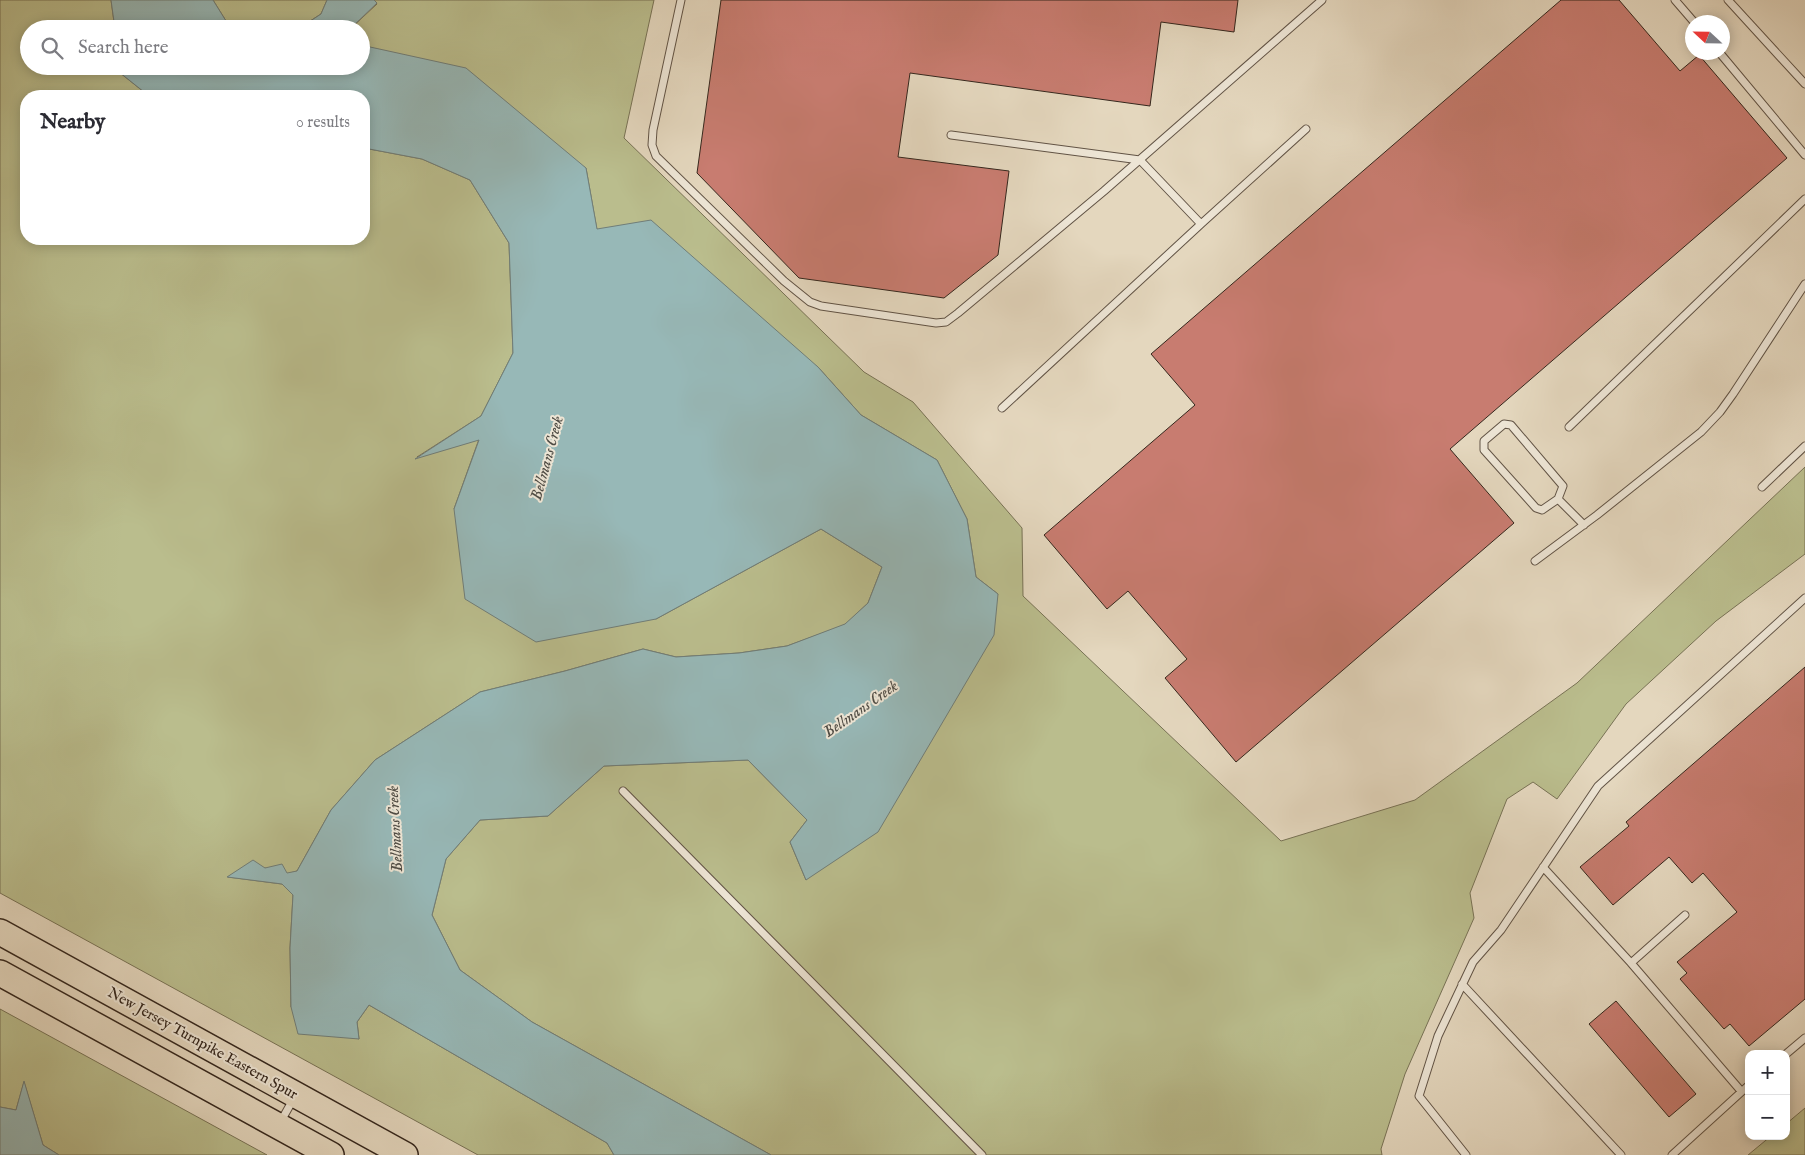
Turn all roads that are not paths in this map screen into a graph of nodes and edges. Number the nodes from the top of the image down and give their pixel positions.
1 (681, 0) edge
2 (1322, 0) edge
3 (1675, 0) edge
4 (1728, 0) edge
5 (1688, 15) edge
6 (1727, 60) edge
7 (1805, 84) edge
8 (1306, 129) dead end
9 (951, 135) dead end
10 (1805, 155) edge
11 (1140, 160) junction
12 (1805, 198) edge
13 (1201, 224) junction
14 (1805, 284) edge
15 (1002, 408) dead end
16 (1569, 426) dead end
17 (1805, 446) edge
18 (1762, 487) dead end
19 (1558, 500) junction
20 (1584, 525) junction
21 (1535, 561) dead end
22 (1805, 598) edge
23 (623, 792) dead end
24 (1543, 867) junction
25 (1685, 915) dead end
26 (0, 932) edge
27 (1631, 963) junction
28 (0, 973) edge
29 (1462, 984) junction
30 (1805, 1038) edge
31 (1790, 1051) edge
32 (1745, 1088) edge
33 (1742, 1091) junction
34 (296, 1094) junction
35 (278, 1126) junction
36 (331, 1155) edge
37 (405, 1155) edge
38 (982, 1155) edge
39 (1466, 1155) edge
40 (1621, 1155) edge
41 (1672, 1155) edge

1 - 11 lane
2 - 11 lane
3 - 5 lane
4 - 7 lane
6 - 10 lane
8 - 13 lane
9 - 11 lane
11 - 13 lane
12 - 16 lane
13 - 15 lane
14 - 20 lane
17 - 18 lane
19 - 19 lane
19 - 20 lane
20 - 21 lane
22 - 24 lane
23 - 38 lane
24 - 27 lane
24 - 29 lane
25 - 27 lane
26 - 34 highway, New Jersey Turnpike Eastern Spur
27 - 33 lane
28 - 35 highway
29 - 39 lane
29 - 40 lane
30 - 31 lane
32 - 33 lane
33 - 41 lane
34 - 35 lane
34 - 37 highway, New Jersey Turnpike Eastern Spur
35 - 36 highway

